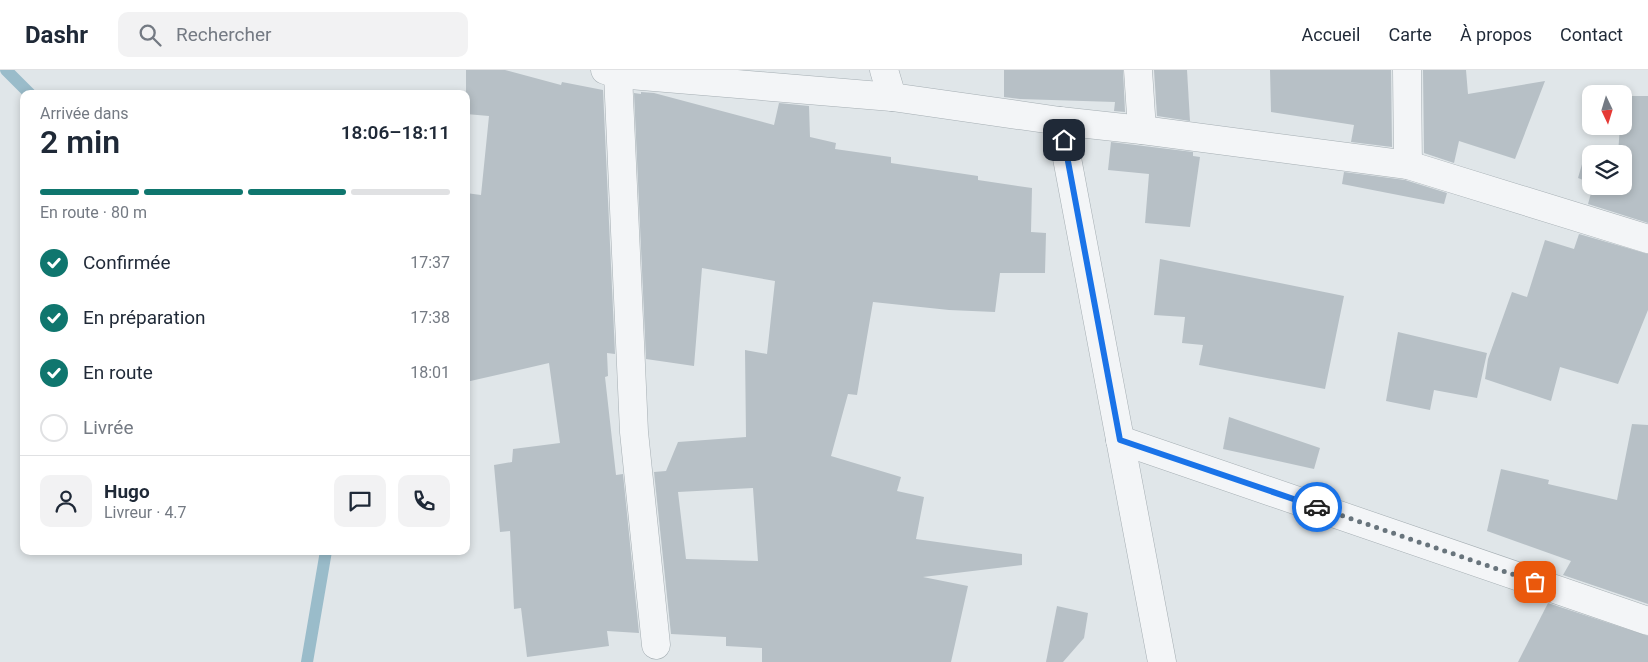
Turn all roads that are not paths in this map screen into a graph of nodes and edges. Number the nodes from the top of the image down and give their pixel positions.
1 (884, 70) edge
2 (1138, 70) edge
3 (1407, 70) edge
4 (612, 72) edge
5 (892, 97) junction
6 (1060, 121) junction
7 (1142, 130) junction
8 (1408, 165) junction
9 (1648, 239) edge
10 (1120, 440) junction
11 (1648, 620) edge
12 (656, 645) dead end
13 (1162, 662) edge

1 - 5 street
2 - 7 street
3 - 8 street
4 - 5 street
4 - 12 street
5 - 6 street
6 - 7 street
6 - 10 street
7 - 8 street
8 - 9 street
10 - 11 street
10 - 13 street

